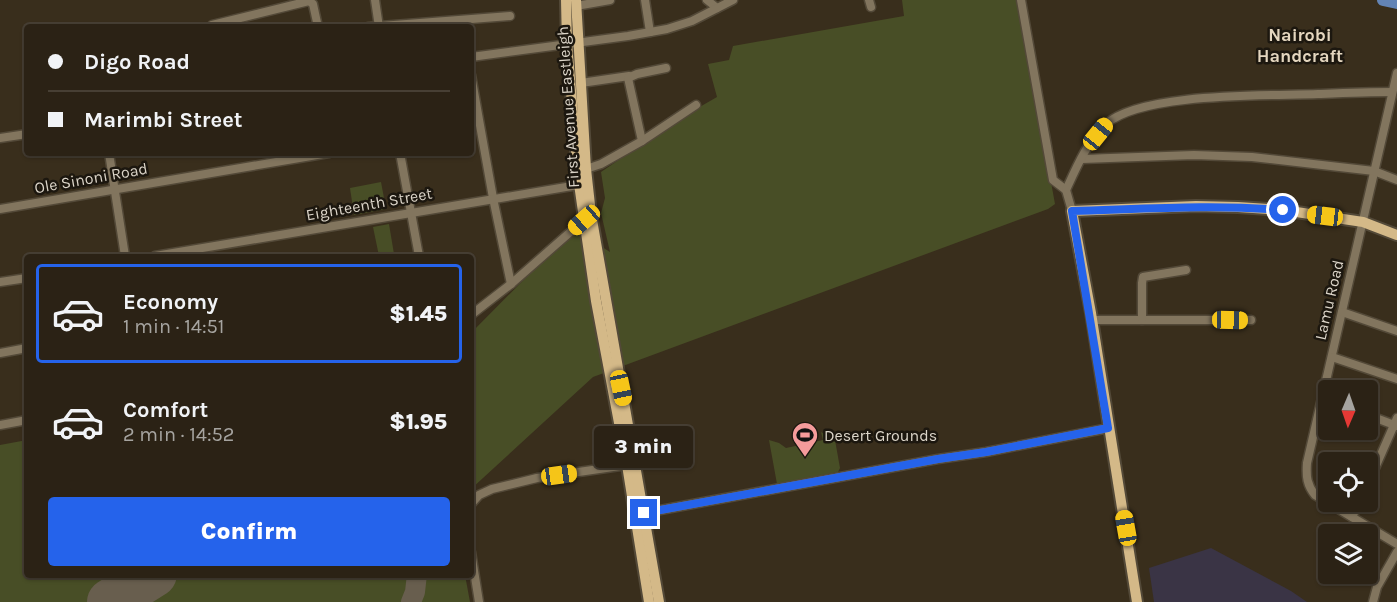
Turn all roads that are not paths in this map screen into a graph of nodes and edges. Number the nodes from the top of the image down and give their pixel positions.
1 (375, 0) edge
2 (566, 0) edge
3 (610, 0) edge
4 (645, 0) edge
5 (707, 0) edge
6 (733, 0) edge
7 (1020, 0) edge
8 (313, 2) edge
9 (576, 3) edge
10 (717, 8) junction
11 (510, 16) dead end
12 (216, 24) edge
13 (317, 24) edge
14 (379, 24) edge
15 (405, 24) edge
16 (650, 32) junction
17 (573, 44) junction
18 (474, 57) edge
19 (666, 68) dead end
20 (1397, 73) edge
21 (629, 76) junction
22 (581, 83) junction
23 (1394, 87) edge
24 (474, 92) edge
25 (696, 105) dead end
26 (24, 134) edge
27 (0, 138) edge
28 (642, 141) junction
29 (110, 156) edge
30 (311, 156) edge
31 (401, 156) edge
32 (1082, 159) junction
33 (586, 169) junction
34 (1374, 171) junction
35 (1397, 180) edge
36 (583, 184) junction
37 (115, 189) junction
38 (1066, 190) junction
39 (493, 198) junction
40 (0, 209) edge
41 (1072, 211) junction
42 (411, 212) junction
43 (584, 220) junction
44 (1363, 222) junction
45 (1397, 235) edge
46 (125, 254) edge
47 (167, 254) edge
48 (419, 254) edge
49 (1186, 270) dead end
50 (24, 278) edge
51 (0, 282) edge
52 (511, 284) junction
53 (1342, 312) junction
54 (474, 313) edge
55 (1092, 320) junction
56 (1142, 320) junction
57 (1251, 320) dead end
58 (1397, 331) edge
59 (24, 349) edge
60 (0, 353) edge
61 (1332, 357) junction
62 (1329, 380) edge
63 (1397, 380) edge
64 (1378, 418) edge
65 (24, 421) edge
66 (1396, 423) edge
67 (0, 425) edge
68 (1318, 427) edge
69 (1108, 428) junction
70 (1378, 462) edge
71 (627, 465) junction
72 (474, 501) edge
73 (1354, 512) edge
74 (644, 513) junction
75 (1352, 517) junction
76 (1397, 544) edge
77 (1397, 552) edge
78 (1394, 564) edge
79 (474, 571) edge
80 (479, 602) edge
81 (649, 602) edge
82 (659, 602) edge
83 (1137, 602) edge
84 (1372, 602) edge

1 - 14 street
2 - 17 main road, First Avenue Eastleigh
3 - 9 street
4 - 16 street
5 - 10 street
6 - 10 street
7 - 38 street
8 - 12 street
8 - 13 street
9 - 17 main road, First Avenue Eastleigh
10 - 16 street
11 - 15 street
16 - 17 street
17 - 18 street
17 - 22 main road, First Avenue Eastleigh
17 - 36 main road, First Avenue Eastleigh
19 - 21 street
20 - 23 street, Lamu Road
21 - 22 street
21 - 28 street
22 - 33 main road, First Avenue Eastleigh
23 - 32 street
23 - 34 street, Lamu Road
24 - 39 street
25 - 28 street
26 - 27 street
28 - 33 street
29 - 37 street
30 - 37 street, Ole Sinoni Road
31 - 42 street
32 - 34 street
32 - 38 street
33 - 36 main road, First Avenue Eastleigh
34 - 35 street
34 - 44 street, Lamu Road
36 - 39 street, Eighteenth Street
36 - 43 main road, First Avenue Eastleigh
36 - 74 main road, First Avenue Eastleigh
37 - 40 street, Ole Sinoni Road
37 - 46 street
38 - 41 street
39 - 42 street, Eighteenth Street
39 - 52 street
41 - 44 main road
41 - 55 main road
42 - 47 street, Eighteenth Street
42 - 48 street
43 - 52 street
43 - 71 main road, First Avenue Eastleigh
44 - 45 main road
44 - 53 street, Lamu Road
49 - 56 street
50 - 51 street
52 - 54 street
53 - 58 street
53 - 61 street, Lamu Road
55 - 56 street
55 - 69 main road
56 - 57 street
59 - 60 street
61 - 62 street, Lamu Road
61 - 63 street
64 - 66 street
65 - 67 street
66 - 70 street
68 - 75 street, Lamu Road
69 - 74 street
69 - 83 main road
71 - 72 street
71 - 81 main road, First Avenue Eastleigh
73 - 75 street
74 - 82 main road, First Avenue Eastleigh
75 - 76 street
77 - 78 street
78 - 84 street
79 - 80 street

